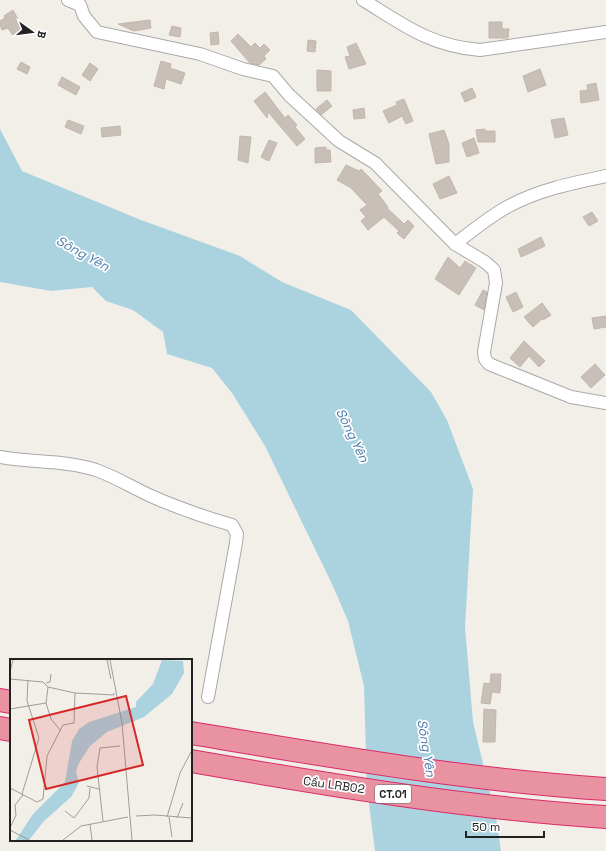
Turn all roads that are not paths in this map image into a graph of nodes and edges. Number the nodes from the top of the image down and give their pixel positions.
1 (68, 0) edge
2 (363, 0) edge
3 (606, 32) edge
4 (606, 176) edge
5 (455, 244) junction
6 (606, 403) edge
7 (0, 457) edge
8 (208, 697) dead end
9 (0, 700) edge
10 (10, 702) edge
11 (0, 728) edge
12 (10, 730) edge
13 (192, 733) edge
14 (192, 761) edge
15 (606, 789) edge
16 (606, 817) edge

1 - 5 street
2 - 3 street
4 - 5 street
5 - 6 street
7 - 8 street
9 - 10 highway
11 - 12 highway
13 - 15 highway, CT.01
14 - 16 highway, Cầu LRB02 / CT.01

